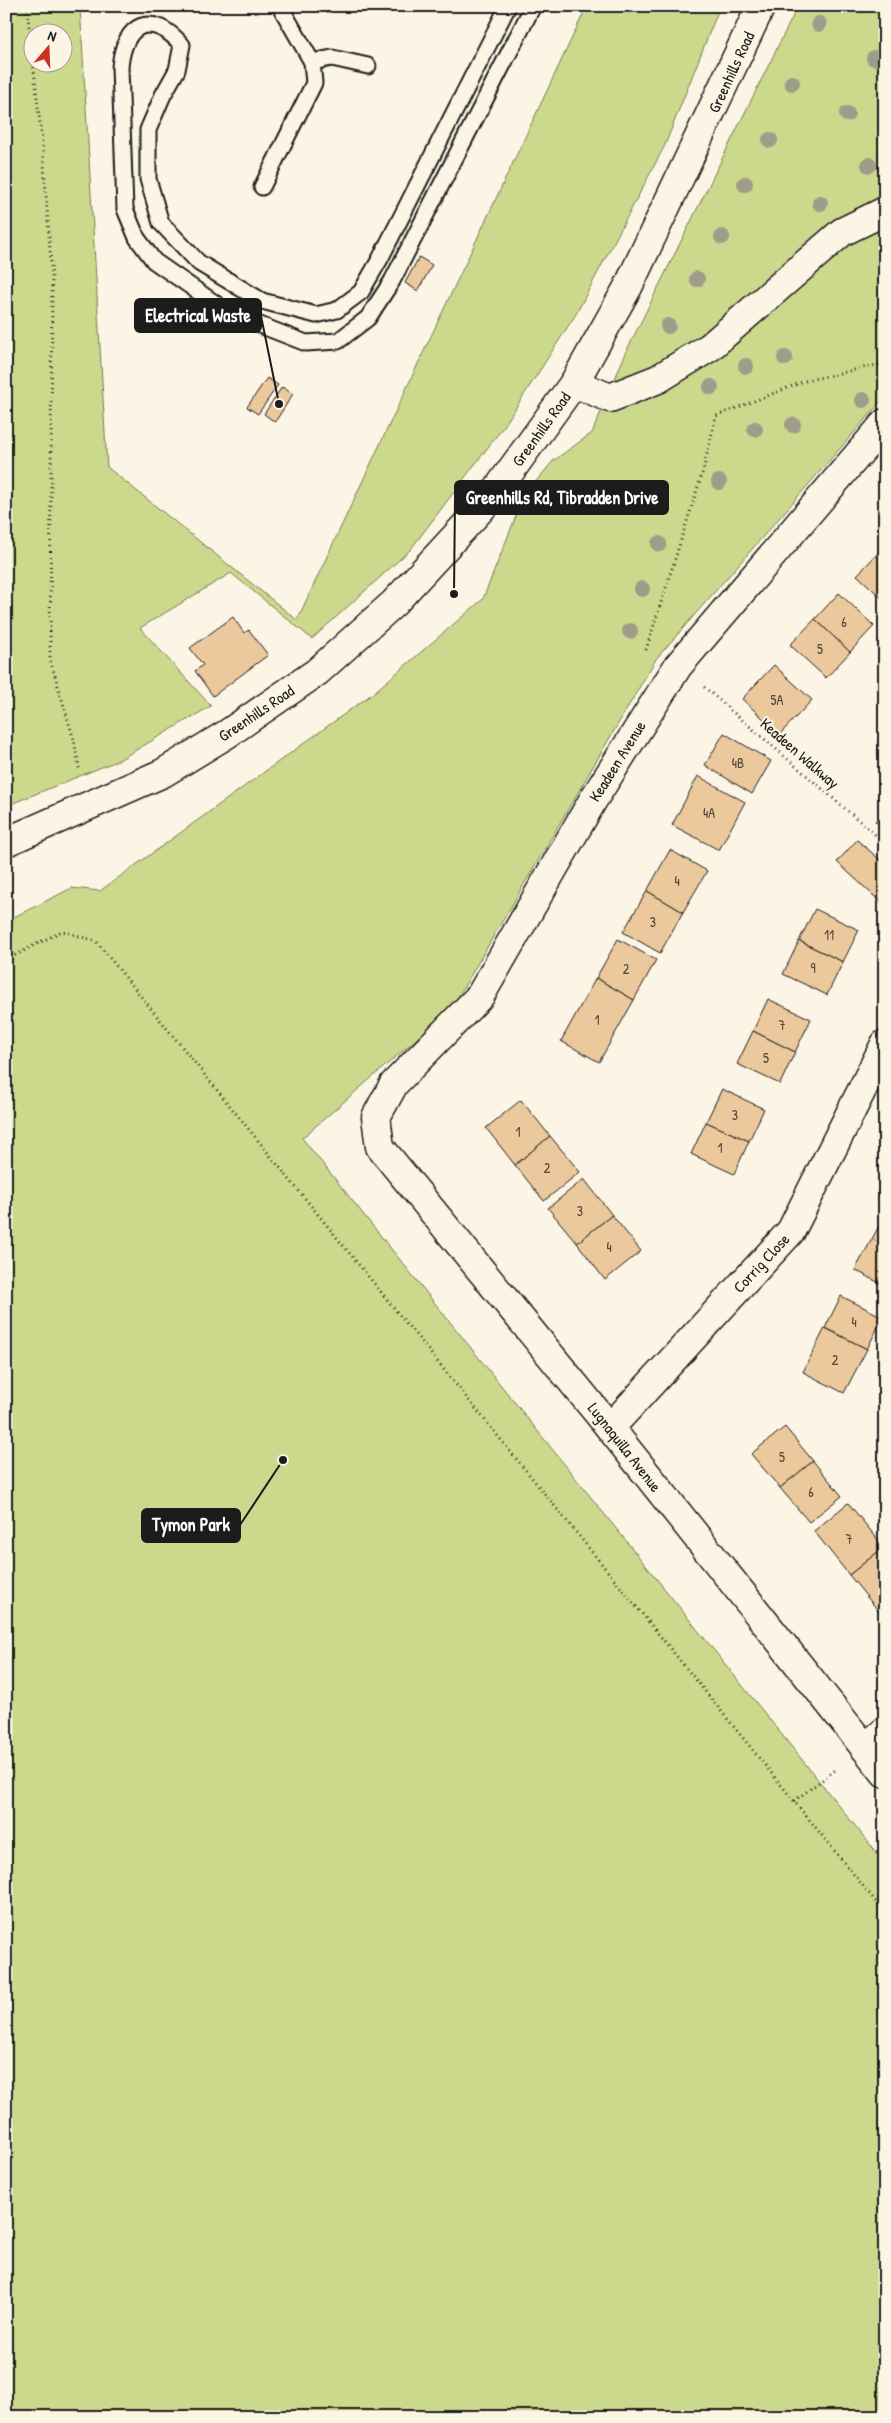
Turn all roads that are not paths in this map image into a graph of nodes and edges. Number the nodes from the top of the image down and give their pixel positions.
1 (280, 6) edge
2 (508, 6) edge
3 (533, 6) edge
4 (761, 6) edge
5 (312, 62) junction
6 (368, 66) dead end
7 (262, 187) dead end
8 (885, 211) edge
9 (574, 384) junction
10 (885, 423) edge
11 (6, 842) edge
12 (885, 1044) edge
13 (376, 1117) joint
14 (610, 1428) junction
15 (875, 1740) edge
16 (885, 1773) edge

1 - 5 lane
2 - 3 lane
4 - 9 street, Greenhills Road
5 - 6 lane
5 - 7 lane
8 - 9 street
9 - 11 street, Greenhills Road
10 - 13 street, Keadeen Avenue
12 - 14 street, Corrig Close
13 - 14 street, Lugnaquilla Avenue
14 - 15 street, Lugnaquilla Avenue
15 - 16 street, Lugnaquilla Avenue

